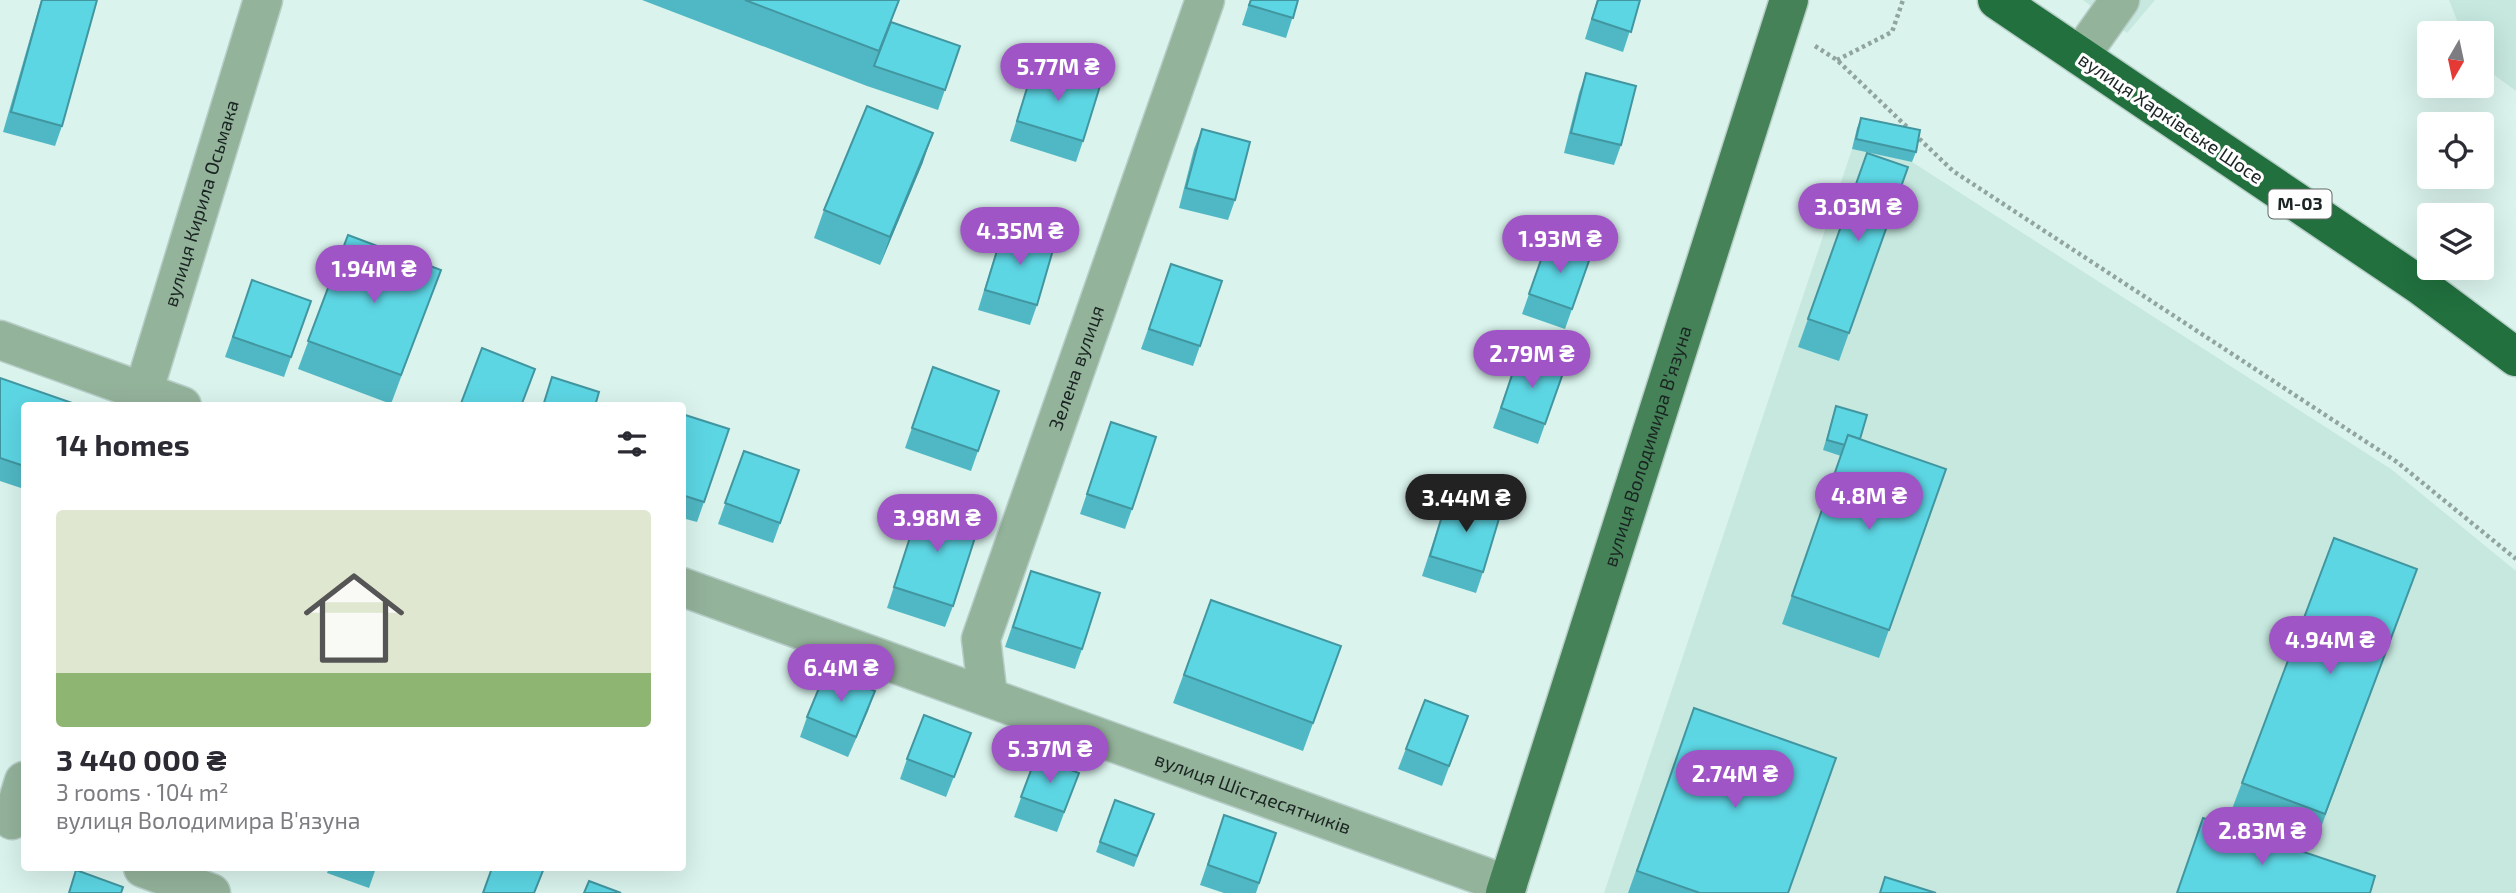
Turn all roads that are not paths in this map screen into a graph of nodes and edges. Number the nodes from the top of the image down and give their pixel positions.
1 (263, 0) edge
2 (1205, 0) edge
3 (1789, 0) edge
4 (1997, 0) edge
5 (2120, 0) edge
6 (2080, 57) junction
7 (0, 340) edge
8 (2516, 357) edge
9 (141, 399) edge
10 (159, 402) edge
11 (686, 588) edge
12 (988, 697) junction
13 (21, 791) edge
14 (12, 820) edge
15 (151, 871) edge
16 (1506, 889) edge
17 (211, 893) edge

1 - 9 street, вулиця Кирила Осьмака
2 - 12 street, Зелена вулиця
3 - 16 main road, вулиця Володимира В'язуна
4 - 6 highway, вулиця Харківське Шосе / М-03
5 - 6 street
6 - 8 highway, вулиця Харківське Шосе / М-03
7 - 9 street
9 - 10 street
11 - 12 street, вулиця Шістдесятників
12 - 16 street, вулиця Шістдесятників
13 - 14 street
15 - 17 street

